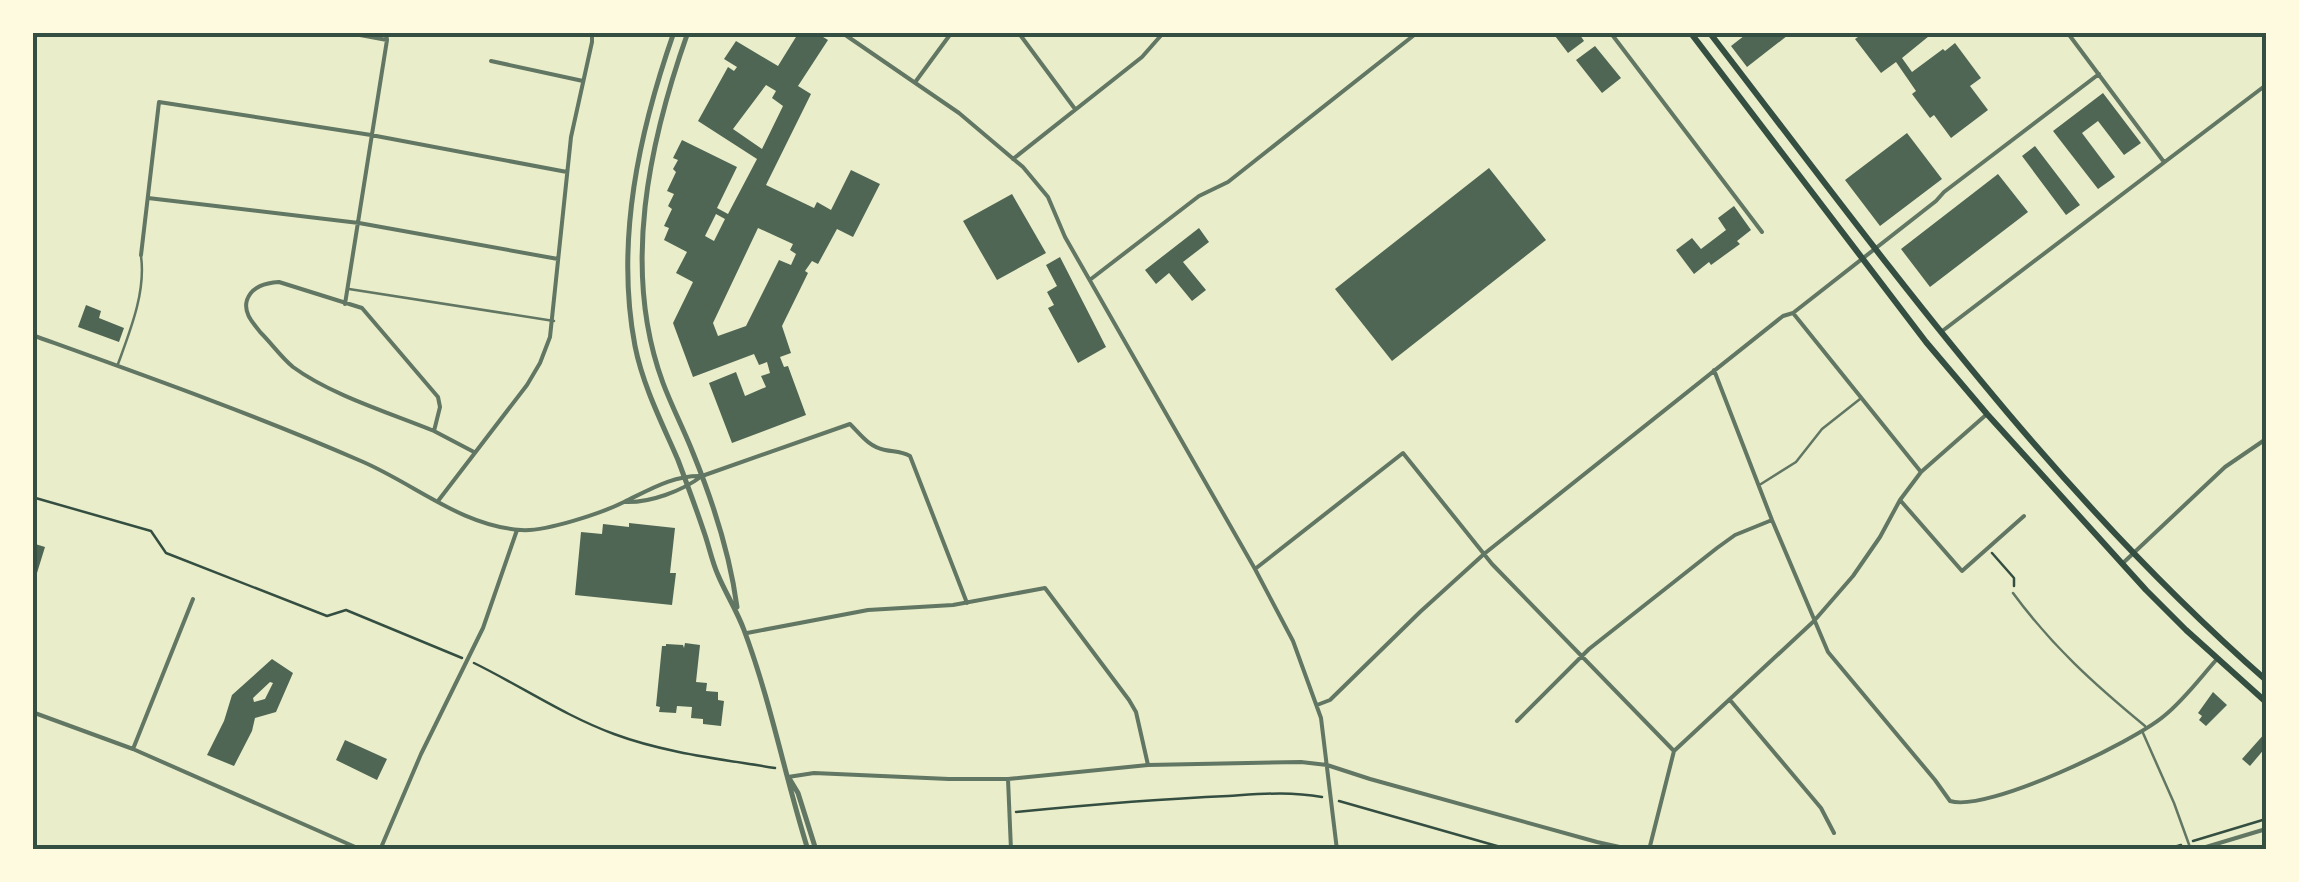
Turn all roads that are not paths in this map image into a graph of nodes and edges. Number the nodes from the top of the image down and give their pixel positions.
1 (344, 32) edge
2 (386, 32) edge
3 (592, 32) edge
4 (674, 32) edge
5 (688, 32) edge
6 (841, 32) edge
7 (952, 32) edge
8 (1018, 32) edge
9 (1164, 32) edge
10 (1418, 32) edge
11 (1610, 32) edge
12 (1690, 32) edge
13 (1709, 32) edge
14 (2067, 32) edge
15 (387, 40) junction
16 (492, 61) dead end
17 (2099, 74) junction
18 (582, 81) junction
19 (915, 82) junction
20 (2266, 85) edge
21 (1075, 110) junction
22 (372, 135) junction
23 (1013, 159) junction
24 (2164, 162) junction
25 (567, 172) junction
26 (148, 198) junction
27 (358, 224) junction
28 (1762, 232) dead end
29 (1876, 248) junction
30 (141, 255) joint
31 (1863, 258) junction
32 (559, 259) junction
33 (1090, 280) junction
34 (348, 289) junction
35 (345, 304) junction
36 (1793, 314) junction
37 (554, 321) junction
38 (1941, 332) junction
39 (32, 334) edge
40 (117, 366) junction
41 (1714, 370) junction
42 (1862, 398) junction
43 (1988, 414) junction
44 (434, 431) junction
45 (2266, 439) edge
46 (474, 452) junction
47 (1921, 472) junction
48 (684, 475) junction
49 (702, 476) junction
50 (1759, 485) junction
51 (688, 486) junction
52 (1900, 500) junction
53 (438, 501) junction
54 (625, 502) junction
55 (2024, 516) dead end
56 (1772, 520) junction
57 (517, 530) junction
58 (2133, 553) junction
59 (1484, 554) junction
60 (2122, 564) junction
61 (1255, 569) junction
62 (2012, 593) road end
63 (193, 599) dead end
64 (967, 603) junction
65 (738, 615) junction
66 (1814, 621) junction
67 (746, 634) junction
68 (1582, 656) junction
69 (2217, 658) junction
70 (2266, 680) edge
71 (1730, 700) junction
72 (2266, 702) edge
73 (1318, 706) junction
74 (32, 712) edge
75 (1517, 721) dead end
76 (2145, 730) junction
77 (133, 749) junction
78 (1674, 751) junction
79 (1148, 765) junction
80 (1327, 765) junction
81 (787, 774) junction
82 (1008, 778) junction
83 (2266, 828) edge
84 (1834, 834) dead end
85 (1598, 842) junction
86 (362, 850) edge
87 (380, 850) edge
88 (808, 850) edge
89 (816, 850) edge
90 (1010, 850) edge
91 (1337, 850) edge
92 (1596, 850) edge
93 (1632, 850) edge
94 (1648, 850) edge
95 (2193, 850) edge

1 - 15 street
2 - 15 street
3 - 18 street
4 - 48 street
5 - 49 street
6 - 19 street
7 - 19 street
8 - 21 street
9 - 21 street
10 - 33 street
11 - 28 street
12 - 31 main road
13 - 29 main road
14 - 17 street
15 - 22 street
16 - 18 street
17 - 24 street
17 - 29 street
18 - 25 street
19 - 23 street
20 - 24 street
21 - 23 street
22 - 25 street
22 - 26 street
22 - 27 street
23 - 33 street
24 - 38 street
25 - 32 street
26 - 27 street
26 - 30 street
27 - 32 street
27 - 34 street
29 - 31 street
29 - 38 main road
30 - 40 lane
31 - 36 street
31 - 43 main road
32 - 37 street
33 - 61 street
34 - 35 street
34 - 37 lane
35 - 44 street
35 - 44 street
36 - 41 street
36 - 42 street
37 - 46 street
38 - 58 main road
39 - 40 street
40 - 53 street
41 - 50 street
41 - 59 street
42 - 47 street
42 - 50 lane
43 - 47 street
43 - 60 main road
44 - 46 street
45 - 58 street
46 - 53 street
47 - 52 street
48 - 49 street
48 - 51 street
48 - 54 street
49 - 51 street
49 - 64 street
49 - 65 street
50 - 56 street
51 - 54 street
51 - 65 street
52 - 55 street
52 - 66 street
53 - 57 street
54 - 57 street
56 - 66 street
56 - 68 street
57 - 87 street
58 - 60 street
58 - 70 main road
59 - 61 street
59 - 68 street
59 - 73 street
60 - 69 main road
61 - 73 street
62 - 76 lane
63 - 77 street
64 - 67 street
64 - 79 street
65 - 67 street
66 - 71 street
66 - 76 street
67 - 81 street
68 - 75 street
68 - 78 street
69 - 72 main road
69 - 76 street
71 - 78 street
71 - 84 street
73 - 80 street
74 - 77 street
76 - 95 lane
77 - 86 street
78 - 94 street
79 - 80 street
79 - 82 street
80 - 85 street
80 - 91 street
81 - 82 street
81 - 88 street
81 - 89 street
82 - 90 street
83 - 95 street
85 - 92 street
85 - 93 street

